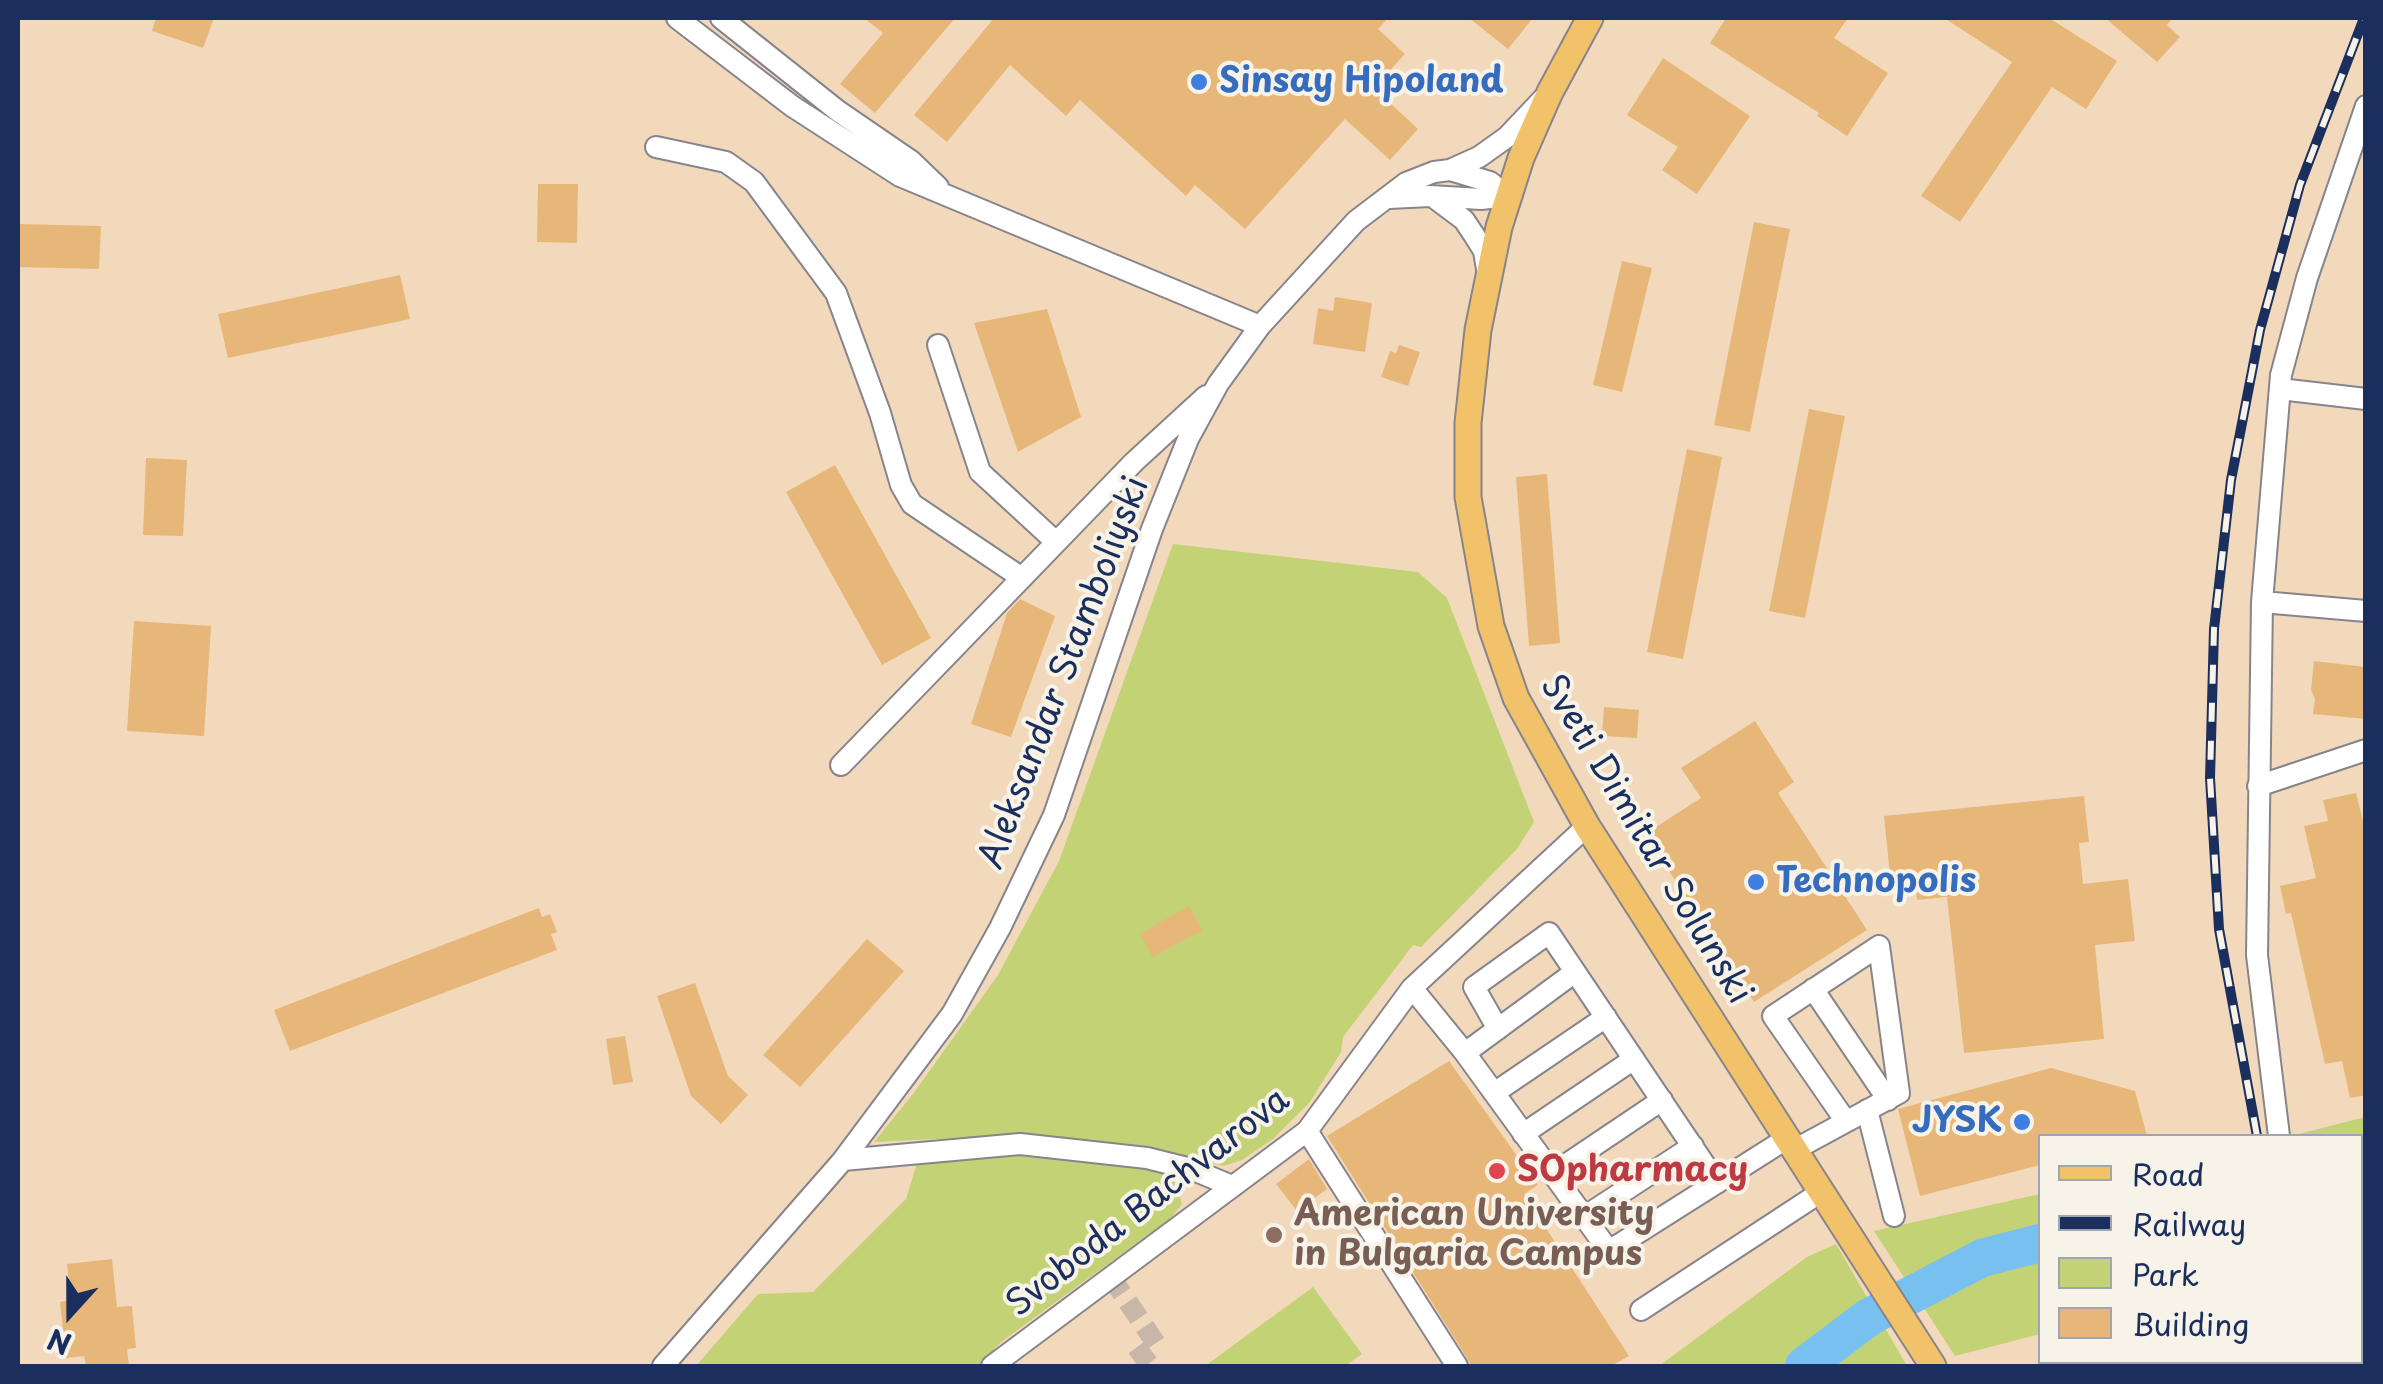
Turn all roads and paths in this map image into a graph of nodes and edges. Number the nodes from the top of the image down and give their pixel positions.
1 (677, 18) edge
2 (721, 18) edge
3 (1590, 18) edge
4 (1550, 92) junction
5 (2366, 106) edge
6 (656, 147) dead end
7 (1450, 170) junction
8 (944, 192) junction
9 (1430, 196) junction
10 (1508, 196) junction
11 (1387, 198) junction
12 (1488, 276) junction
13 (1260, 326) junction
14 (938, 345) dead end
15 (1218, 384) junction
16 (2280, 388) junction
17 (2366, 398) edge
18 (1056, 542) junction
19 (1022, 578) junction
20 (2262, 602) junction
21 (2366, 611) edge
22 (2365, 753) edge
23 (841, 765) dead end
24 (2258, 786) junction
25 (1588, 826) junction
26 (1576, 972) junction
27 (1412, 988) junction
28 (1813, 989) junction
29 (1606, 1017) junction
30 (1498, 1029) junction
31 (1466, 1053) junction
32 (1634, 1059) junction
33 (1494, 1093) junction
34 (1662, 1100) junction
35 (1888, 1100) junction
36 (1868, 1110) junction
37 (1846, 1120) junction
38 (1307, 1131) junction
39 (1522, 1134) junction
40 (2278, 1134) edge
41 (1790, 1145) junction
42 (1692, 1146) junction
43 (843, 1160) junction
44 (1552, 1174) junction
45 (1717, 1183) junction
46 (1232, 1186) junction
47 (1821, 1192) junction
48 (1894, 1216) dead end
49 (1584, 1217) junction
50 (1642, 1310) dead end
51 (1932, 1365) edge
52 (663, 1366) edge
53 (992, 1366) edge
54 (1457, 1366) edge

1 - 8 street
2 - 8 street
3 - 4 main road, Sveti Dimitar Solunski
4 - 7 street, Aleksandar Stamboliyski
4 - 10 main road, Sveti Dimitar Solunski
5 - 16 street
6 - 19 street
7 - 10 street
7 - 11 street, Aleksandar Stamboliyski
8 - 13 street
9 - 10 street
9 - 11 street
9 - 12 street
10 - 12 main road, Sveti Dimitar Solunski
11 - 13 street, Aleksandar Stamboliyski
12 - 25 main road, Sveti Dimitar Solunski
13 - 15 street, Aleksandar Stamboliyski
14 - 18 street
15 - 18 street
15 - 43 street, Aleksandar Stamboliyski
16 - 17 street
16 - 20 street
18 - 19 street
19 - 23 street
20 - 21 street
20 - 24 street
22 - 24 street
24 - 40 street
25 - 27 street, Svoboda Bachvarova
25 - 41 main road, Sveti Dimitar Solunski
26 - 29 street
26 - 30 street
26 - 30 street
27 - 31 street
27 - 38 street, Svoboda Bachvarova
28 - 35 street
28 - 35 street
28 - 37 street
29 - 32 street
29 - 33 street
30 - 31 street
31 - 33 street
32 - 34 street
32 - 39 street
33 - 39 street
34 - 42 street
34 - 44 street
35 - 36 street
36 - 37 street
36 - 48 street
37 - 41 street
38 - 46 street, Svoboda Bachvarova
38 - 54 street
39 - 44 street
41 - 45 street
41 - 47 main road, Sveti Dimitar Solunski
42 - 45 street
42 - 49 street
43 - 46 street
43 - 52 street, Aleksandar Stamboliyski
44 - 49 street
45 - 49 street
46 - 53 street, Svoboda Bachvarova
47 - 50 street
47 - 51 main road, Sveti Dimitar Solunski

